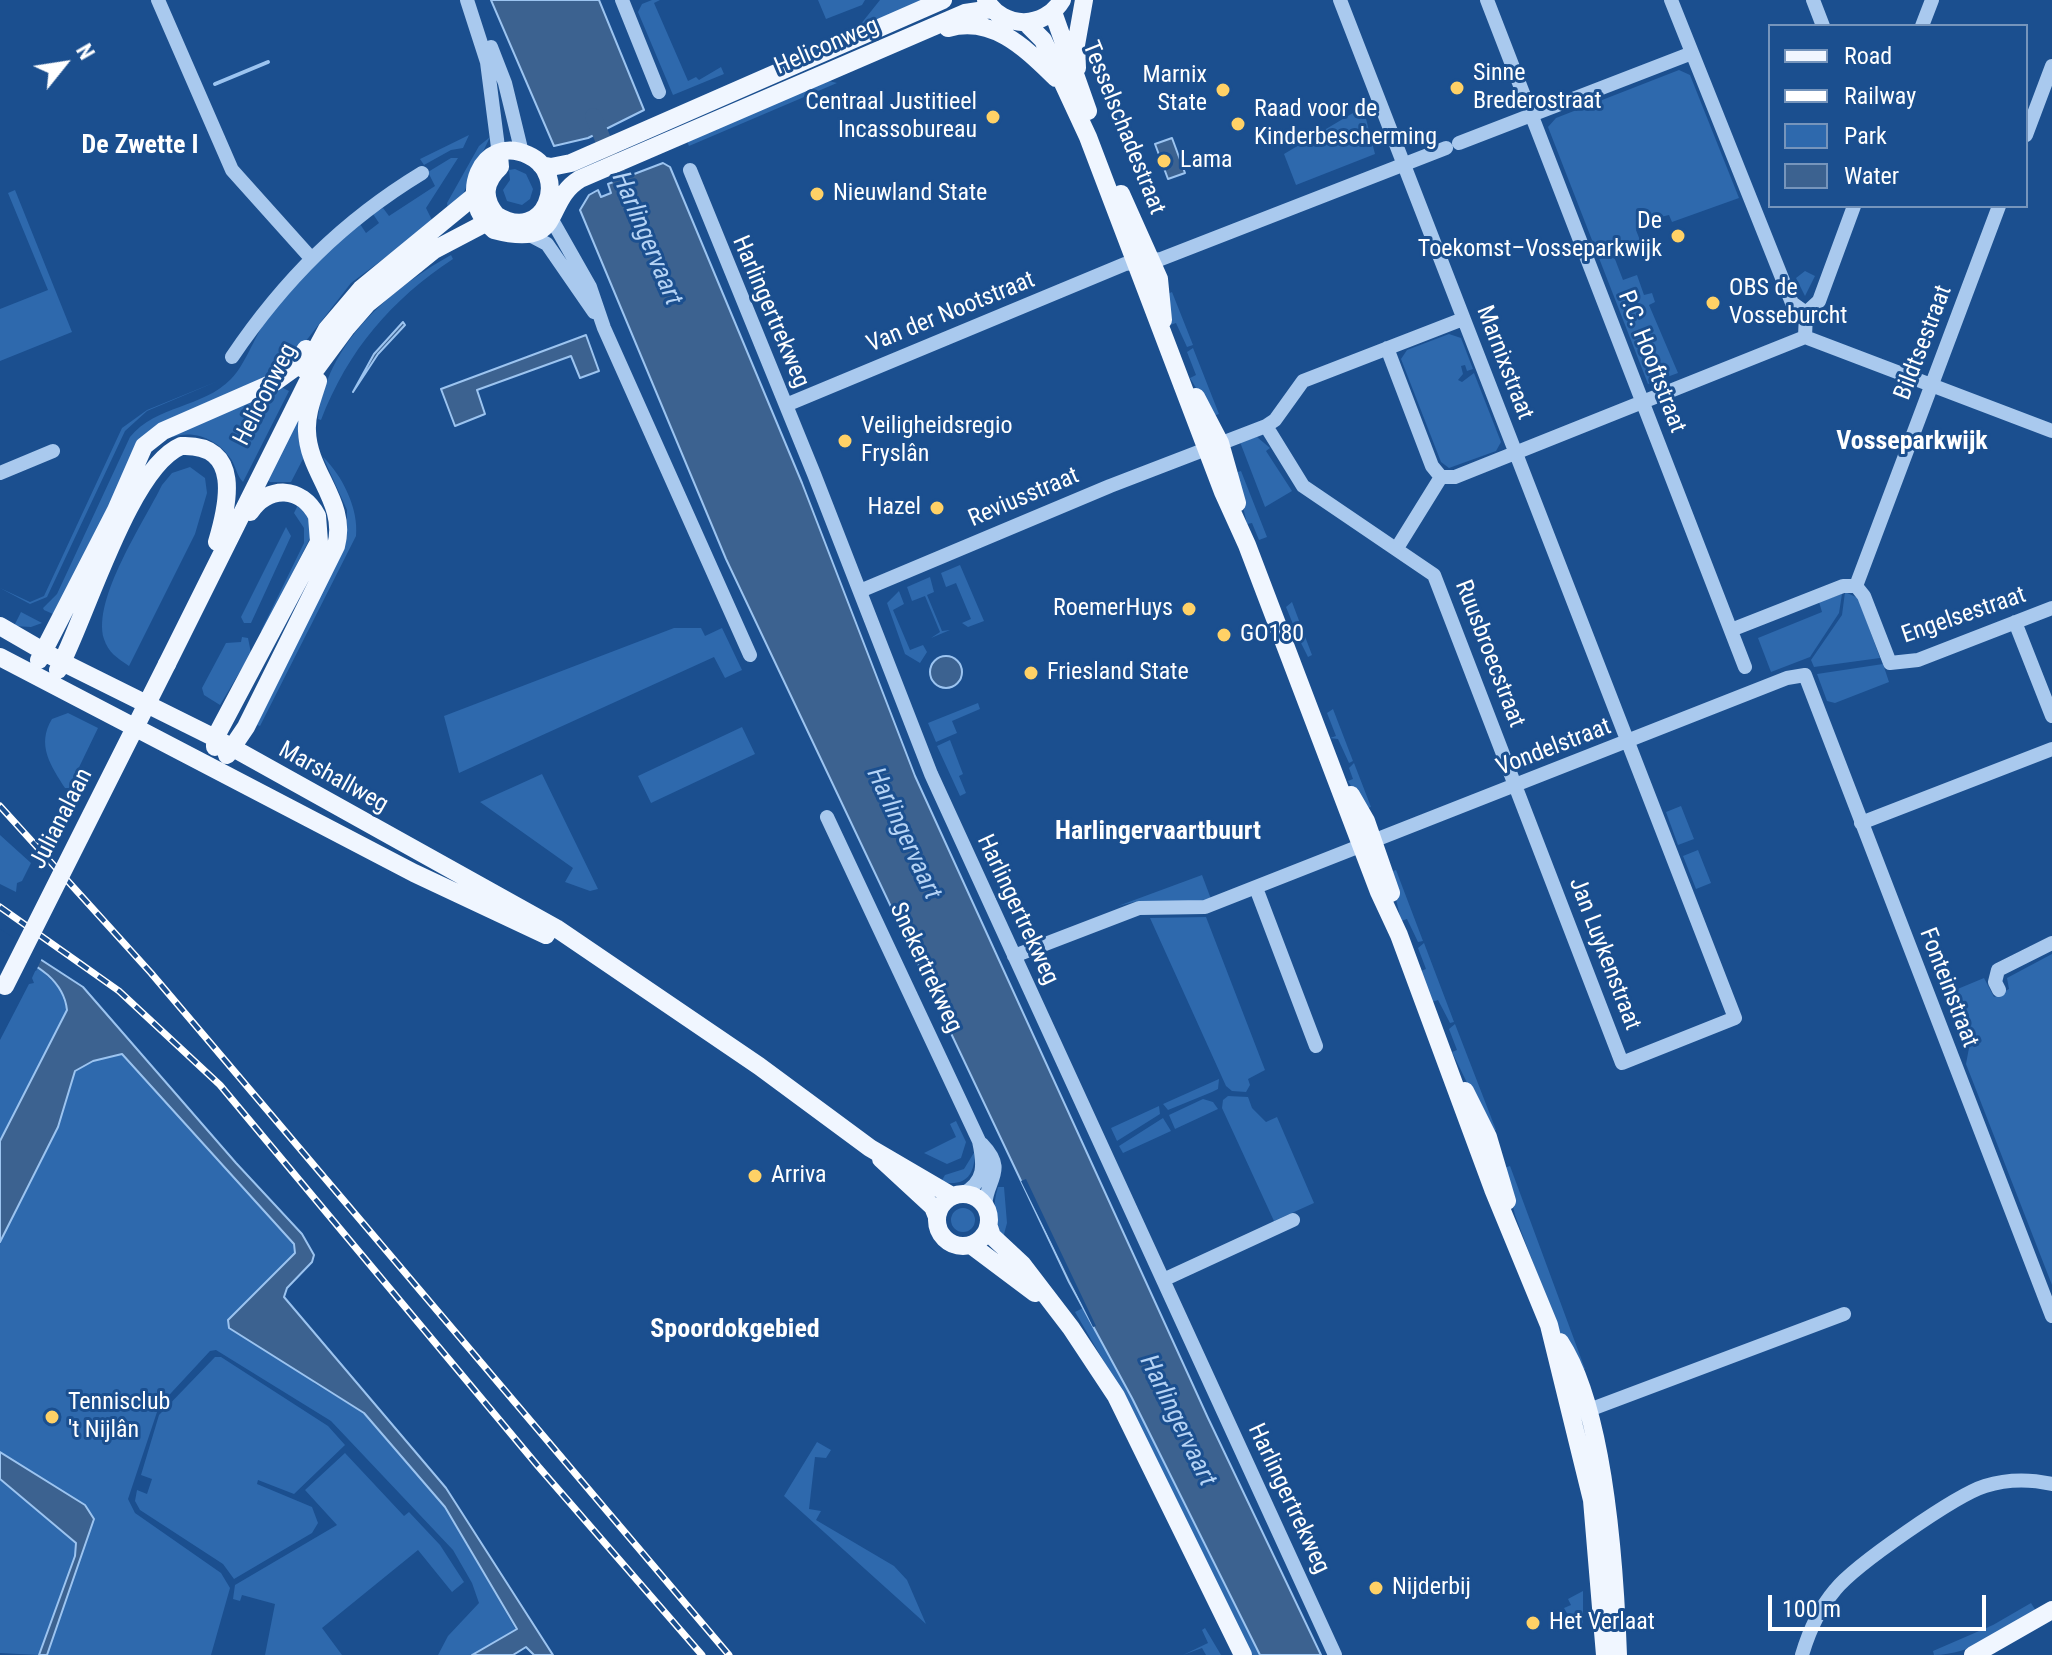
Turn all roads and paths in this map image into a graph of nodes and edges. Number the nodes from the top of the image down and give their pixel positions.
1 (158, 0) edge
2 (467, 0) edge
3 (623, 0) edge
4 (943, 0) edge
5 (964, 0) edge
6 (1084, 0) edge
7 (1340, 0) edge
8 (1487, 0) edge
9 (1671, 0) edge
10 (1813, 0) edge
11 (1932, 0) edge
12 (989, 4) edge
13 (1058, 6) edge
14 (923, 10) junction
15 (474, 15) junction
16 (1026, 23) junction
17 (1822, 24) edge
18 (1923, 24) edge
19 (933, 28) junction
20 (1692, 53) junction
21 (2052, 66) edge
22 (1071, 84) junction
23 (659, 92) dead end
24 (1531, 116) junction
25 (2028, 130) edge
26 (623, 150) junction
27 (522, 153) junction
28 (499, 155) junction
29 (541, 165) junction
30 (597, 165) junction
31 (1404, 165) junction
32 (690, 170) dead end
33 (422, 173) dead end
34 (473, 197) junction
35 (552, 204) junction
36 (1853, 208) edge
37 (1998, 208) edge
38 (493, 223) junction
39 (528, 234) junction
40 (310, 257) junction
41 (1143, 262) junction
42 (1806, 313) junction
43 (1463, 319) junction
44 (604, 328) junction
45 (327, 329) junction
46 (1805, 337) junction
47 (1387, 348) junction
48 (232, 357) dead end
49 (324, 359) junction
50 (1931, 387) junction
51 (1642, 400) junction
52 (786, 405) junction
53 (1266, 426) junction
54 (2052, 431) edge
55 (1213, 446) junction
56 (53, 451) dead end
57 (1515, 452) junction
58 (0, 473) edge
59 (1441, 477) junction
60 (238, 521) junction
61 (217, 542) junction
62 (1397, 548) junction
63 (1856, 586) junction
64 (860, 591) junction
65 (2052, 608) edge
66 (2015, 622) junction
67 (0, 626) edge
68 (1731, 630) junction
69 (43, 651) junction
70 (750, 655) dead end
71 (0, 657) edge
72 (162, 661) junction
73 (62, 662) junction
74 (1745, 667) dead end
75 (32, 673) junction
76 (1805, 675) joint
77 (51, 683) junction
78 (2052, 716) edge
79 (215, 738) junction
80 (1628, 742) junction
81 (234, 749) junction
82 (2052, 749) edge
83 (215, 766) junction
84 (1516, 786) junction
85 (827, 817) dead end
86 (1861, 823) junction
87 (1368, 845) junction
88 (1256, 888) junction
89 (2052, 943) edge
90 (1014, 956) junction
91 (2, 983) edge
92 (637, 983) junction
93 (1999, 990) dead end
94 (1316, 1046) dead end
95 (837, 1105) dead end
96 (841, 1126) junction
97 (979, 1141) junction
98 (870, 1148) junction
99 (957, 1195) junction
100 (985, 1206) junction
101 (937, 1217) junction
102 (1293, 1220) dead end
103 (989, 1227) junction
104 (971, 1245) junction
105 (1163, 1280) junction
106 (1050, 1304) junction
107 (1844, 1314) dead end
108 (2052, 1316) edge
109 (1580, 1413) junction
110 (2052, 1484) edge
111 (2052, 1610) edge
112 (1243, 1655) edge
113 (1335, 1655) edge
114 (1605, 1655) edge
115 (1618, 1655) edge
116 (1802, 1655) edge
117 (1973, 1655) edge

1 - 40 street
2 - 15 street
3 - 23 street
4 - 14 main road, Heliconweg
5 - 14 main road, Heliconweg
6 - 22 main road
7 - 31 street, Marnixstraat
8 - 24 street, P.C. Hooftstraat
9 - 20 street
10 - 17 street
11 - 18 street
12 - 16 main road
12 - 19 main road, Heliconweg
13 - 16 main road
13 - 22 main road, Tesselschadestraat
14 - 26 main road, Heliconweg
15 - 27 street
15 - 28 street
16 - 22 main road, Tesselschadestraat
19 - 22 main road
19 - 26 main road, Heliconweg
20 - 24 street, Van der Nootstraat
20 - 42 street
21 - 25 street
22 - 41 main road, Tesselschadestraat
24 - 31 street, Van der Nootstraat
24 - 51 street, P.C. Hooftstraat
26 - 30 main road, Heliconweg
27 - 28 main road
27 - 29 main road
28 - 34 main road
28 - 38 main road
29 - 30 main road, Heliconweg
29 - 35 main road
30 - 35 main road, Heliconweg
31 - 41 street, Van der Nootstraat
31 - 43 street, Marnixstraat
32 - 52 street, Harlingertrekweg
33 - 40 street
34 - 38 main road
34 - 45 main road, Heliconweg
35 - 38 main road
35 - 39 main road
35 - 44 street
36 - 42 street
37 - 50 street, Bildtsestraat
38 - 39 main road
38 - 49 main road, Heliconweg
39 - 44 street
40 - 48 street
41 - 52 street, Van der Nootstraat
41 - 55 main road, Tesselschadestraat
42 - 46 street
43 - 47 street
43 - 57 street, Marnixstraat
44 - 70 street
45 - 61 main road, Heliconweg
45 - 69 main road
46 - 50 street
46 - 51 street
47 - 53 street
47 - 59 street
49 - 60 main road, Heliconweg
49 - 81 main road
50 - 54 street
50 - 63 street, Bildtsestraat
51 - 57 street
51 - 68 street, P.C. Hooftstraat
52 - 64 street, Harlingertrekweg
53 - 55 street
53 - 62 street, Ruusbroecstraat
55 - 64 street, Reviusstraat
55 - 87 main road, Tesselschadestraat
56 - 58 street
57 - 59 street
57 - 80 street, Marnixstraat
59 - 62 street
60 - 72 main road, Heliconweg
60 - 79 main road
61 - 72 main road, Heliconweg
61 - 73 main road
62 - 84 street, Ruusbroecstraat
63 - 66 street, Engelsestraat
63 - 68 street
64 - 90 street, Harlingertrekweg
65 - 66 street, Engelsestraat
66 - 78 street
67 - 69 main road, Marshallweg
68 - 74 street, P.C. Hooftstraat
69 - 73 main road, Marshallweg
69 - 75 main road
71 - 75 main road, Marshallweg
72 - 91 main road, Julianalaan
73 - 77 main road
73 - 79 main road, Marshallweg
75 - 77 main road, Marshallweg
76 - 80 street, Vondelstraat
76 - 86 street, Fonteinstraat
77 - 83 main road, Marshallweg
79 - 81 main road, Marshallweg
79 - 83 main road
80 - 84 street, Vondelstraat
80 - 84 street, Jan Luykenstraat
81 - 83 main road
81 - 92 main road, Marshallweg
82 - 86 street
83 - 92 main road, Marshallweg
84 - 87 street, Vondelstraat
85 - 97 street, Snekertrekweg
86 - 108 street, Fonteinstraat
87 - 88 street, Vondelstraat
87 - 109 main road, Tesselschadestraat
88 - 90 street, Vondelstraat
88 - 94 street
89 - 93 street
90 - 105 street, Harlingertrekweg
92 - 96 main road, Marshallweg
95 - 96 main road
96 - 98 main road, Marshallweg
97 - 99 street, Snekertrekweg
97 - 100 street, Snekertrekweg
98 - 99 main road, Marshallweg
98 - 101 main road, Marshallweg
99 - 100 main road
99 - 101 main road
100 - 103 main road
101 - 104 main road
102 - 105 street
103 - 104 main road
103 - 106 main road
104 - 106 main road
105 - 113 street, Harlingertrekweg
106 - 112 main road
107 - 109 street
109 - 114 main road, Tesselschadestraat
109 - 115 main road, Tesselschadestraat
110 - 116 street
111 - 117 main road

